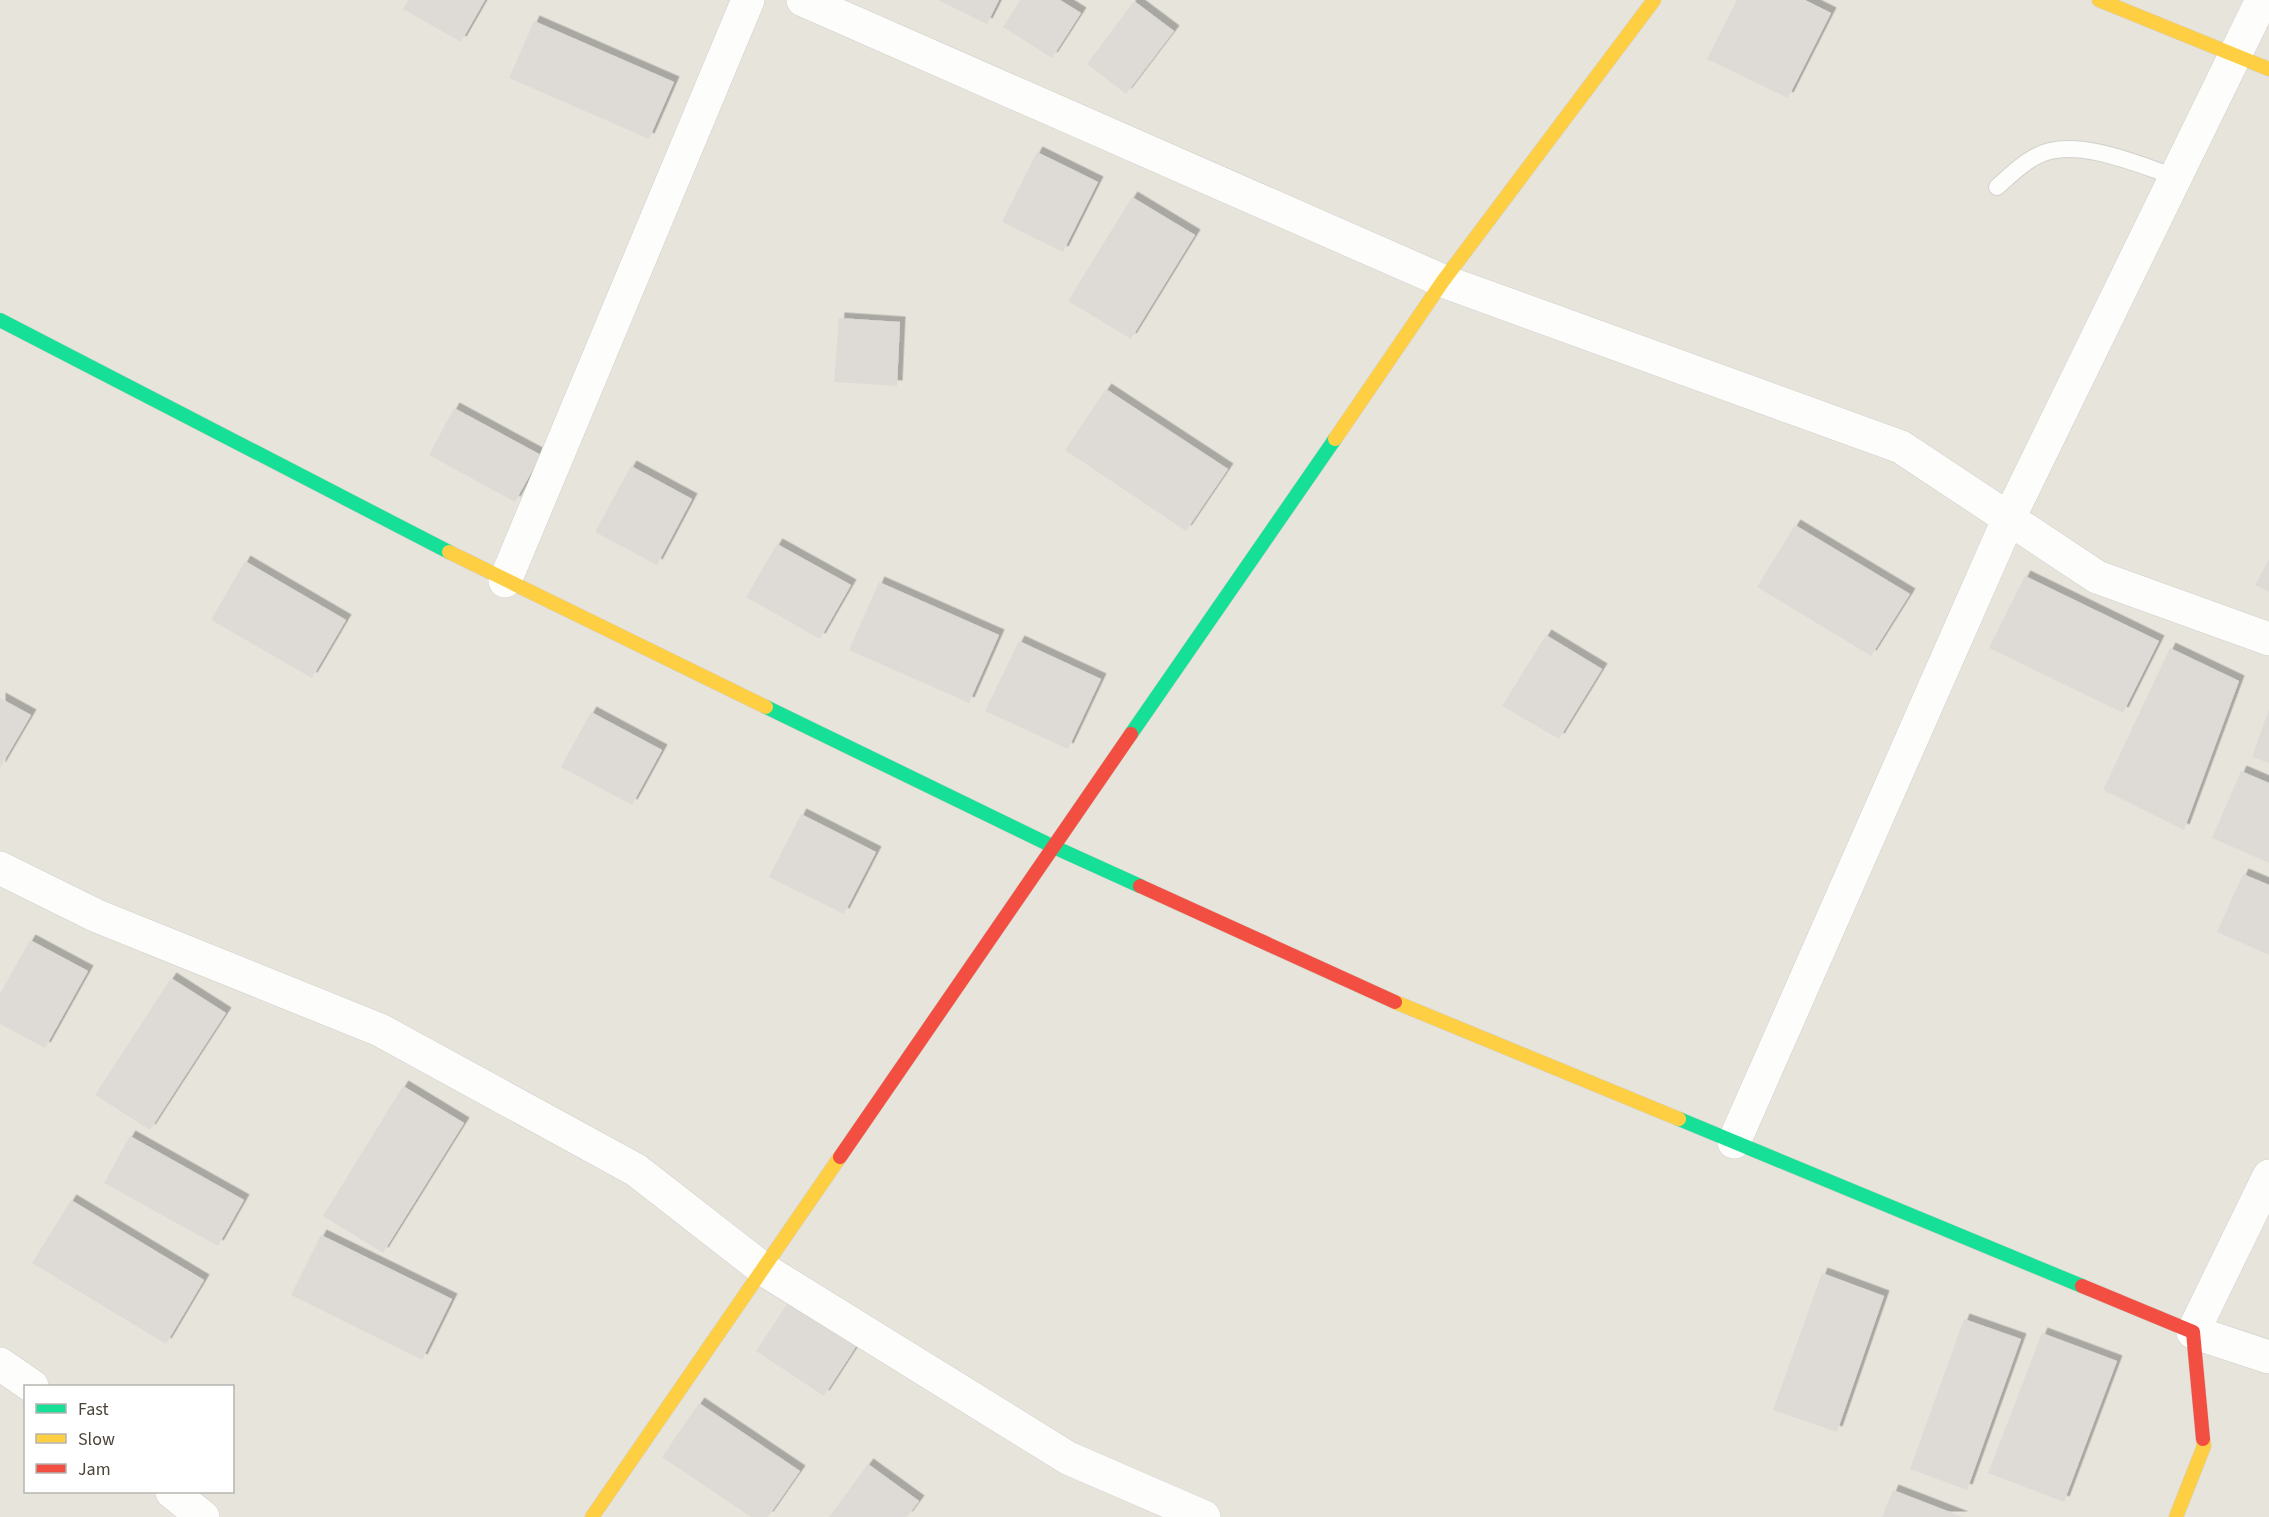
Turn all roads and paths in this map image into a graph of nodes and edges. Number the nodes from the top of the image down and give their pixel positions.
1 (748, 0) edge
2 (804, 0) edge
3 (1654, 0) edge
4 (2099, 0) edge
5 (2262, 0) edge
6 (2235, 55) junction
7 (2269, 69) edge
8 (2175, 177) junction
9 (1997, 187) dead end
10 (1443, 281) junction
11 (0, 320) edge
12 (2009, 518) junction
13 (505, 581) junction
14 (2269, 639) edge
15 (1054, 847) junction
16 (0, 868) edge
17 (1734, 1142) junction
18 (2269, 1176) edge
19 (763, 1269) junction
20 (2193, 1332) junction
21 (2269, 1357) edge
22 (0, 1364) edge
23 (31, 1385) edge
24 (174, 1493) edge
25 (203, 1517) edge
26 (592, 1517) edge
27 (1204, 1517) edge
28 (2176, 1517) edge

1 - 13 street
2 - 10 street
3 - 10 street
4 - 6 street
5 - 6 street
6 - 7 street
6 - 8 street
8 - 9 lane
8 - 12 street
10 - 12 street
10 - 15 street
11 - 13 street
12 - 14 street
12 - 17 street
13 - 15 street
15 - 17 street
15 - 19 street
16 - 19 street
17 - 20 street
18 - 20 street
19 - 26 street
19 - 27 street
20 - 21 street
20 - 28 street
22 - 23 street
24 - 25 street

